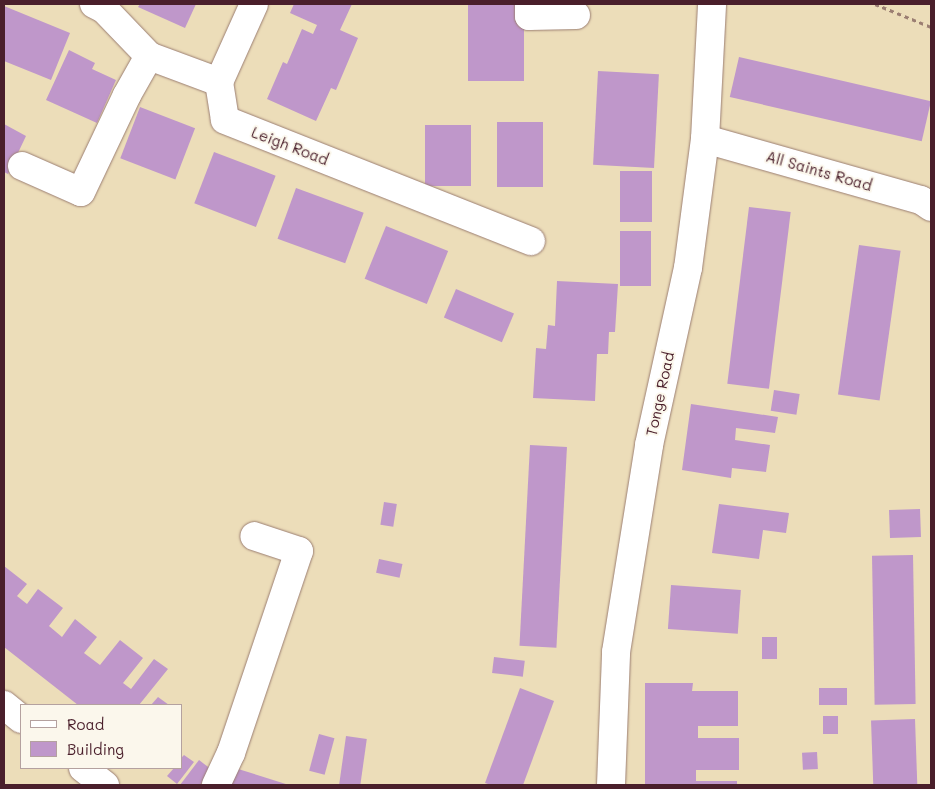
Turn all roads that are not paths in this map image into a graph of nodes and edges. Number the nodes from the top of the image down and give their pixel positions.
1 (94, 4) edge
2 (254, 4) edge
3 (529, 4) edge
4 (712, 4) edge
5 (576, 15) dead end
6 (149, 56) junction
7 (220, 82) junction
8 (705, 139) junction
9 (22, 166) dead end
10 (931, 207) edge
11 (531, 241) dead end
12 (254, 536) dead end
13 (4, 705) edge
14 (20, 718) edge
15 (84, 769) edge
16 (105, 785) edge
17 (216, 785) edge
18 (611, 785) edge

1 - 6 street
2 - 7 street
3 - 5 street
4 - 8 street, Tonge Road
6 - 7 street
6 - 9 street
7 - 11 street, Leigh Road
8 - 10 street, All Saints Road
8 - 18 street, Tonge Road
12 - 17 street
13 - 14 street
15 - 16 street

